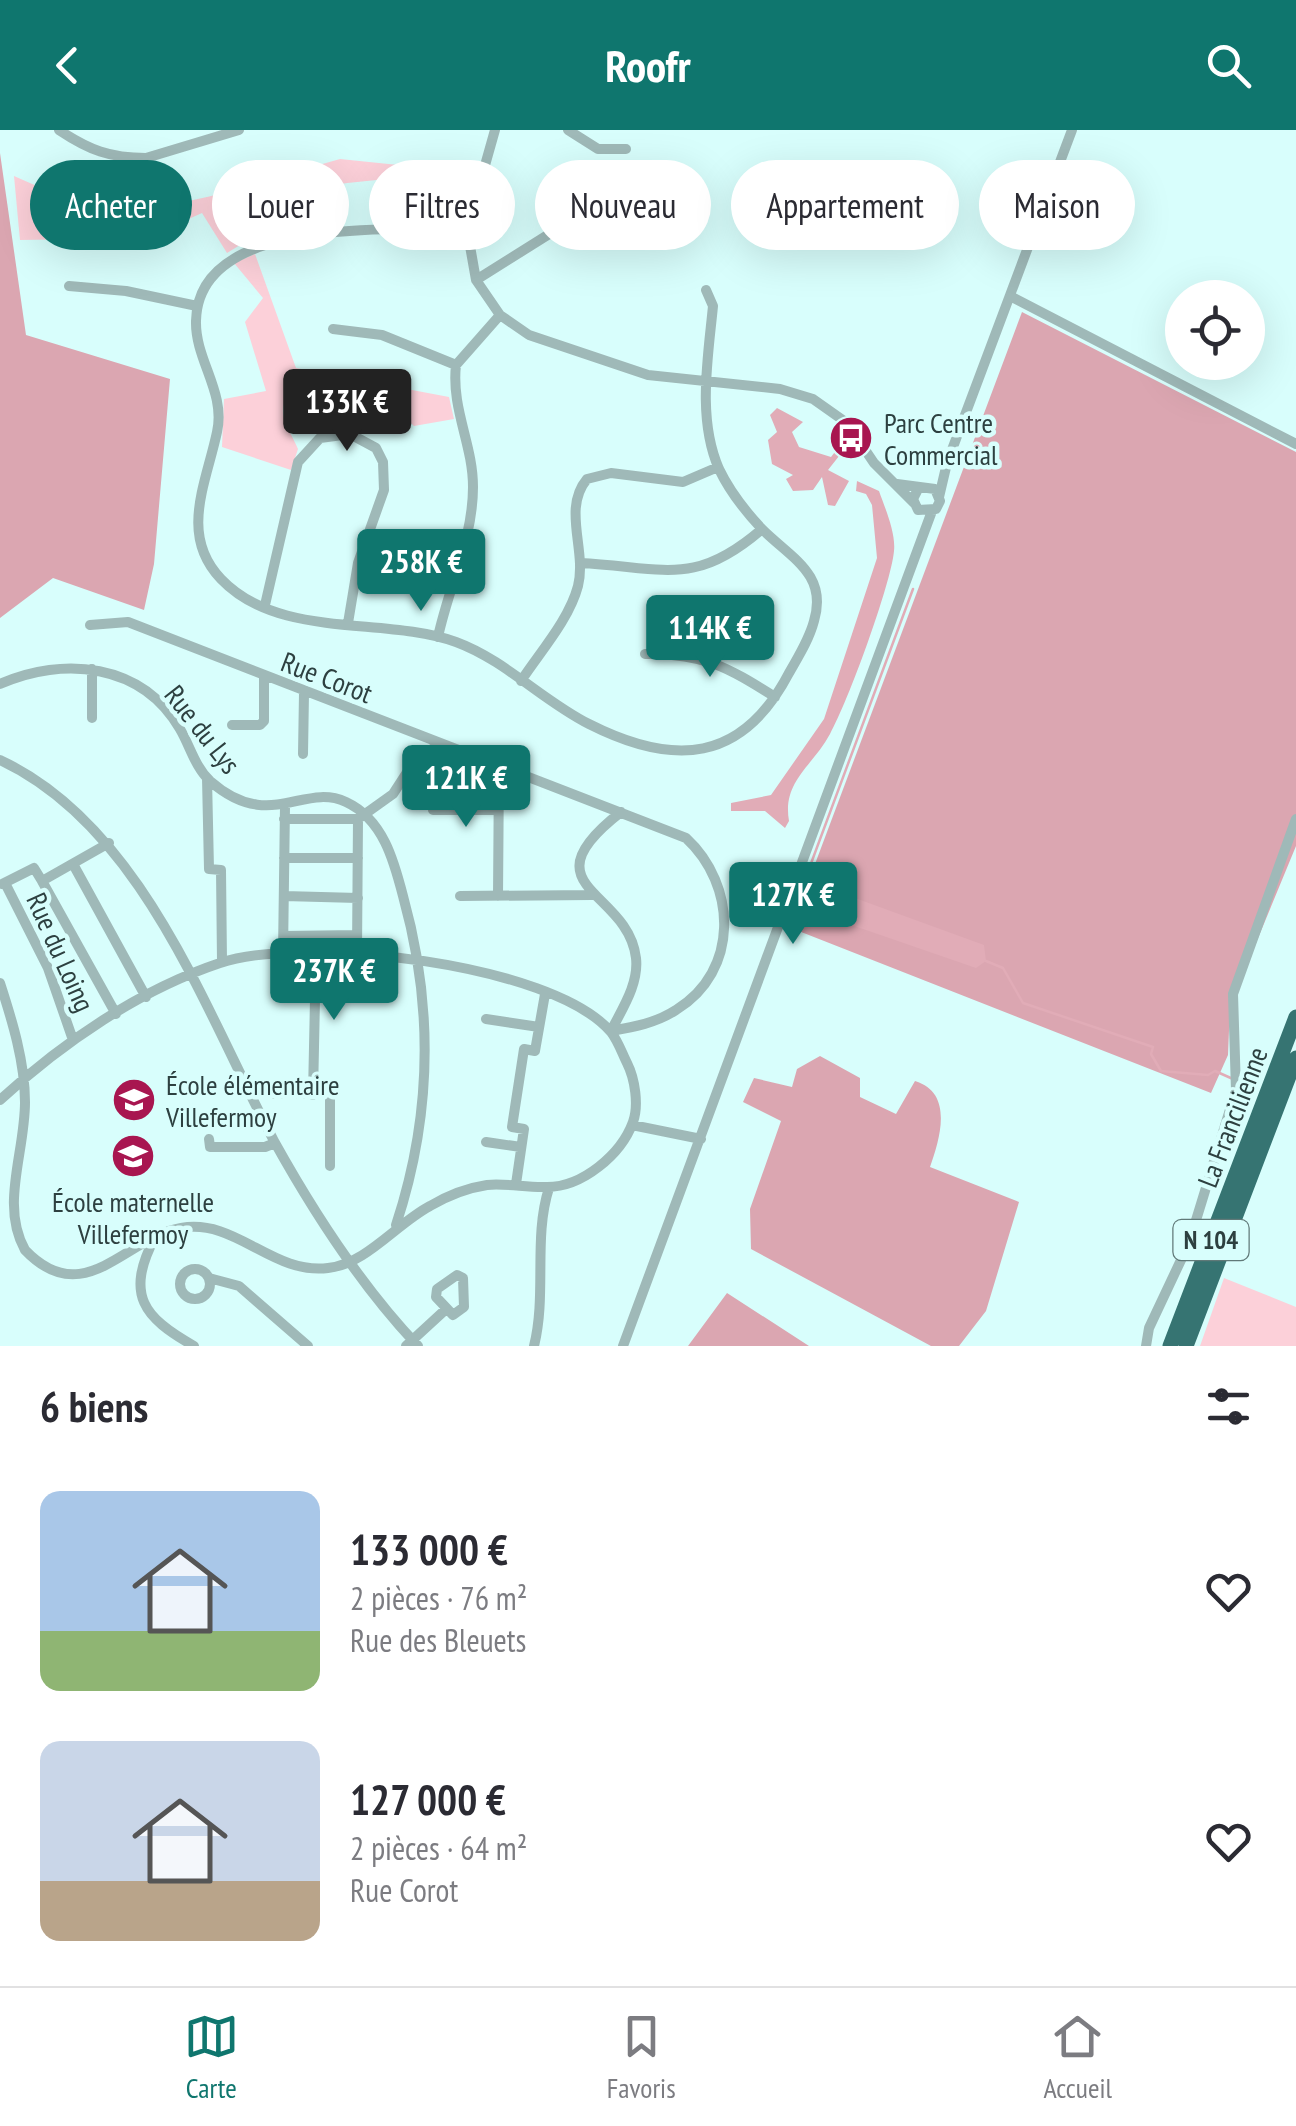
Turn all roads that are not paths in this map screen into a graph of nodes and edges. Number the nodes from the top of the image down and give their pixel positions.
1 (60, 130) edge
2 (192, 130) edge
3 (238, 130) edge
4 (480, 130) edge
5 (568, 130) edge
6 (1072, 130) edge
7 (494, 133) edge
8 (197, 142) junction
9 (626, 149) dead end
10 (486, 160) edge
11 (369, 232) edge
12 (535, 243) edge
13 (470, 250) edge
14 (476, 280) junction
15 (69, 286) dead end
16 (706, 290) dead end
17 (1010, 296) junction
18 (198, 306) junction
19 (500, 315) junction
20 (332, 330) dead end
21 (456, 365) junction
22 (706, 383) junction
23 (1296, 444) edge
24 (947, 463) junction
25 (718, 467) junction
26 (893, 483) junction
27 (922, 488) junction
28 (940, 496) junction
29 (916, 506) junction
30 (932, 512) junction
31 (762, 528) junction
32 (921, 532) junction
33 (580, 563) junction
34 (265, 606) junction
35 (348, 624) junction
36 (90, 626) dead end
37 (438, 637) junction
38 (645, 654) dead end
39 (92, 669) junction
40 (264, 678) junction
41 (521, 681) junction
42 (0, 684) edge
43 (304, 693) junction
44 (776, 697) junction
45 (92, 718) dead end
46 (232, 725) dead end
47 (440, 744) junction
48 (303, 754) dead end
49 (0, 760) edge
50 (499, 765) junction
51 (207, 778) junction
52 (285, 806) junction
53 (433, 810) dead end
54 (498, 810) junction
55 (621, 812) junction
56 (361, 817) junction
57 (284, 819) junction
58 (1296, 819) edge
59 (109, 843) junction
60 (284, 858) junction
61 (358, 858) junction
62 (73, 864) junction
63 (42, 881) junction
64 (3, 884) edge
65 (592, 895) junction
66 (284, 896) junction
67 (460, 896) dead end
68 (498, 896) junction
69 (358, 898) junction
70 (284, 936) junction
71 (357, 936) junction
72 (316, 952) junction
73 (357, 952) junction
74 (284, 953) junction
75 (419, 959) junction
76 (222, 962) junction
77 (189, 976) junction
78 (0, 983) edge
79 (545, 994) junction
80 (146, 997) junction
81 (116, 1014) junction
82 (1296, 1017) edge
83 (486, 1019) dead end
84 (539, 1028) junction
85 (610, 1032) junction
86 (73, 1040) junction
87 (1296, 1058) edge
88 (24, 1078) junction
89 (250, 1094) junction
90 (313, 1095) junction
91 (0, 1100) edge
92 (632, 1125) junction
93 (210, 1138) dead end
94 (701, 1139) junction
95 (486, 1142) dead end
96 (276, 1143) junction
97 (521, 1148) junction
98 (330, 1166) dead end
99 (516, 1184) junction
100 (549, 1188) junction
101 (396, 1226) junction
102 (155, 1238) junction
103 (350, 1264) junction
104 (209, 1278) dead end
105 (444, 1310) dead end
106 (412, 1344) edge
107 (194, 1346) edge
108 (308, 1346) edge
109 (534, 1346) edge
110 (623, 1346) edge
111 (1146, 1346) edge
112 (1170, 1346) edge
113 (1186, 1346) edge

1 - 8 street
2 - 8 street
3 - 8 street
4 - 7 street
5 - 9 street
6 - 17 street
7 - 10 street
11 - 18 street
12 - 14 street
13 - 14 street
14 - 19 street
15 - 18 street
16 - 22 street
17 - 23 street
17 - 24 street
18 - 34 street
19 - 21 street
19 - 22 street
20 - 21 street
21 - 37 street
22 - 25 street
22 - 26 street
24 - 27 street
24 - 28 street
25 - 31 street
25 - 33 street
26 - 27 street
26 - 29 street
27 - 28 street
27 - 29 street
28 - 30 street
29 - 30 street
29 - 32 street
30 - 32 street
31 - 33 street
31 - 44 street
32 - 94 street
33 - 41 street
34 - 35 street
34 - 35 street
35 - 37 street
36 - 40 street, Rue Corot
37 - 41 street
38 - 44 street
39 - 42 street, Rue du Lys
39 - 45 street
39 - 51 street, Rue du Lys
40 - 43 street, Rue Corot
40 - 46 street
41 - 44 street
43 - 47 street, Rue Corot
43 - 48 street
47 - 50 street, Rue Corot
47 - 56 street
49 - 59 street
50 - 54 street
50 - 55 street, Rue Corot
51 - 52 street, Rue du Lys
51 - 76 street
52 - 56 street, Rue du Lys
52 - 57 street
53 - 54 street
54 - 68 street
55 - 65 street
55 - 85 street, Rue Corot
56 - 57 street
56 - 61 street
56 - 75 street
57 - 60 street
58 - 111 street
59 - 62 street
59 - 77 street
60 - 61 street
60 - 66 street
61 - 69 street
62 - 63 street
62 - 80 street
63 - 64 street
63 - 81 street
64 - 86 street, Rue du Loing
65 - 68 street
65 - 85 street
66 - 69 street
66 - 70 street
67 - 68 street
69 - 71 street
70 - 71 street
70 - 74 street
71 - 73 street
72 - 73 street
72 - 74 street
72 - 90 street
73 - 75 street
74 - 76 street
75 - 79 street
75 - 101 street
76 - 77 street
77 - 80 street
77 - 89 street
78 - 88 street
79 - 84 street
79 - 85 street
80 - 81 street
81 - 86 street
82 - 112 highway, La Francilienne / N 104
83 - 84 street
84 - 97 street
85 - 92 street
86 - 88 street
87 - 113 highway, La Francilienne / N 104
88 - 91 street
88 - 102 street
89 - 90 street
89 - 96 street
90 - 98 street
92 - 94 street
92 - 100 street
93 - 96 street
94 - 110 street
95 - 97 street
96 - 103 street
97 - 99 street
99 - 100 street
99 - 101 street
100 - 109 street
101 - 103 street
102 - 103 street
102 - 107 street
103 - 106 street
104 - 108 street
105 - 106 street

